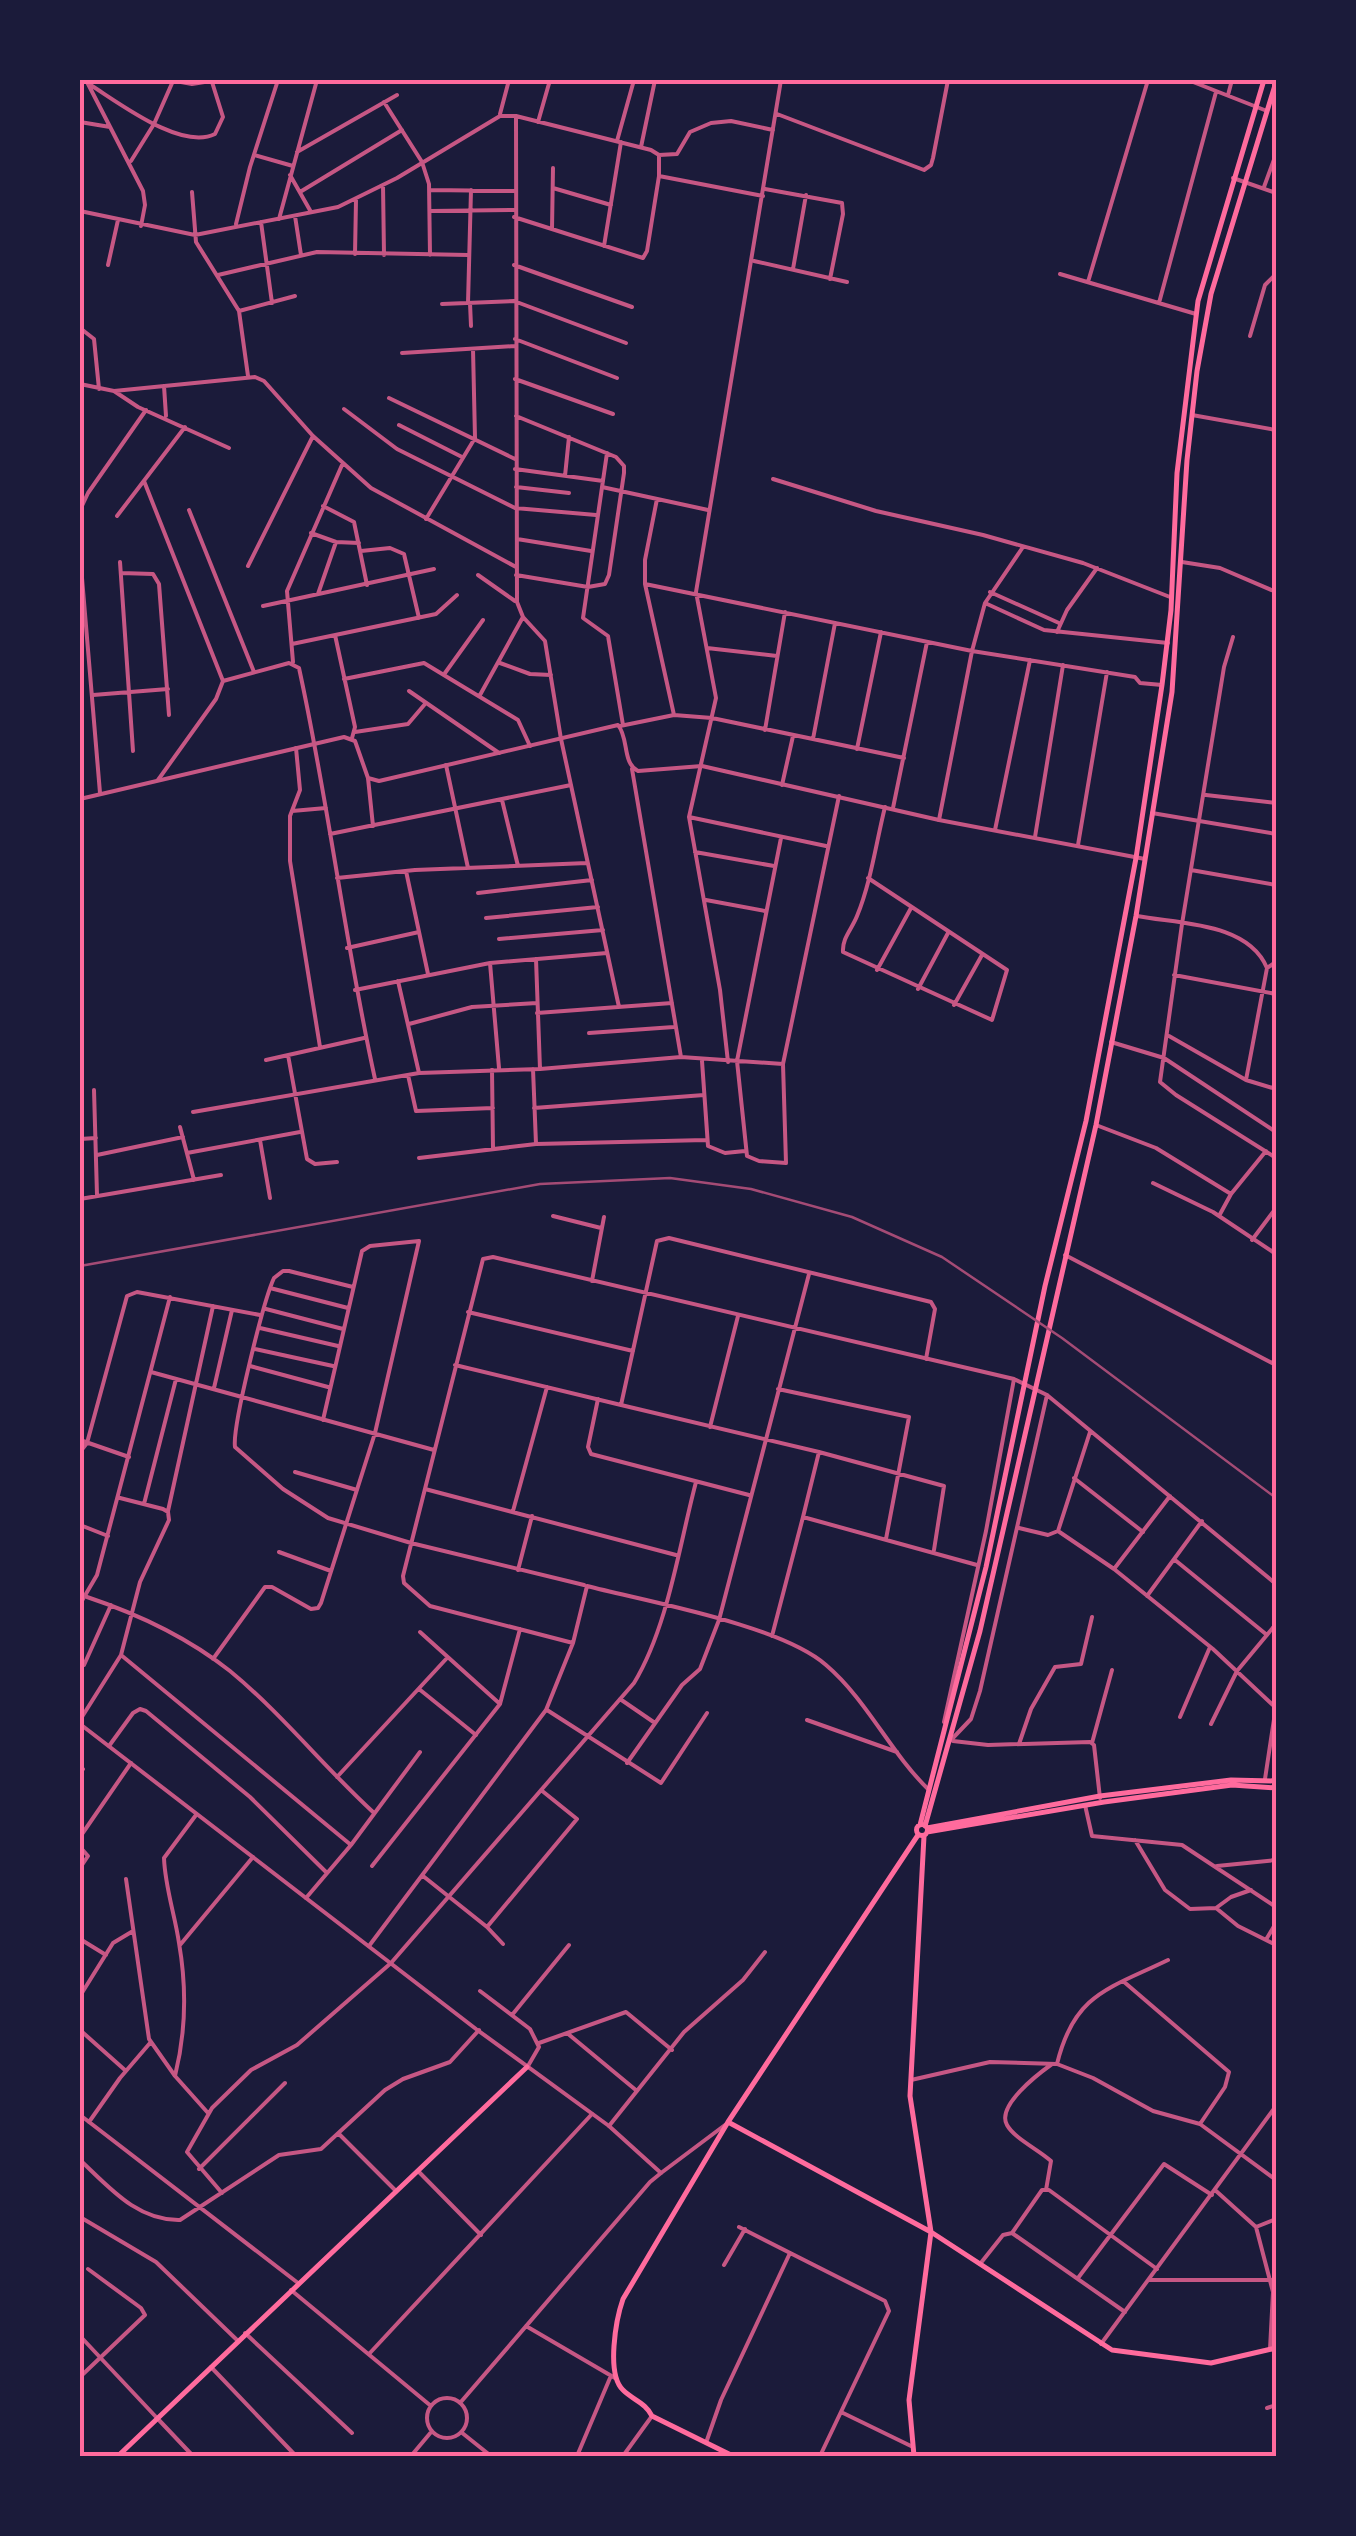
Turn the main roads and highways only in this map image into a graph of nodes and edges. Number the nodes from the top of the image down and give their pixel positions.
1 (1264, 80) edge
2 (1276, 82) edge
3 (1172, 585) junction
4 (1180, 585) junction
5 (1175, 610) junction
6 (1276, 1784) edge
7 (1100, 1799) junction
8 (924, 1830) junction
9 (527, 2068) road end
10 (728, 2122) junction
11 (931, 2232) junction
12 (1273, 2348) edge
13 (118, 2456) edge
14 (733, 2456) edge
15 (914, 2456) edge

1 - 3 main road
2 - 4 main road
3 - 4 main road
3 - 5 main road
4 - 5 main road
5 - 8 main road
5 - 8 main road
6 - 7 main road
6 - 7 main road
7 - 8 main road
7 - 8 main road
8 - 10 main road
8 - 11 main road
9 - 13 main road
10 - 11 main road
10 - 14 main road
11 - 12 main road
11 - 15 main road

